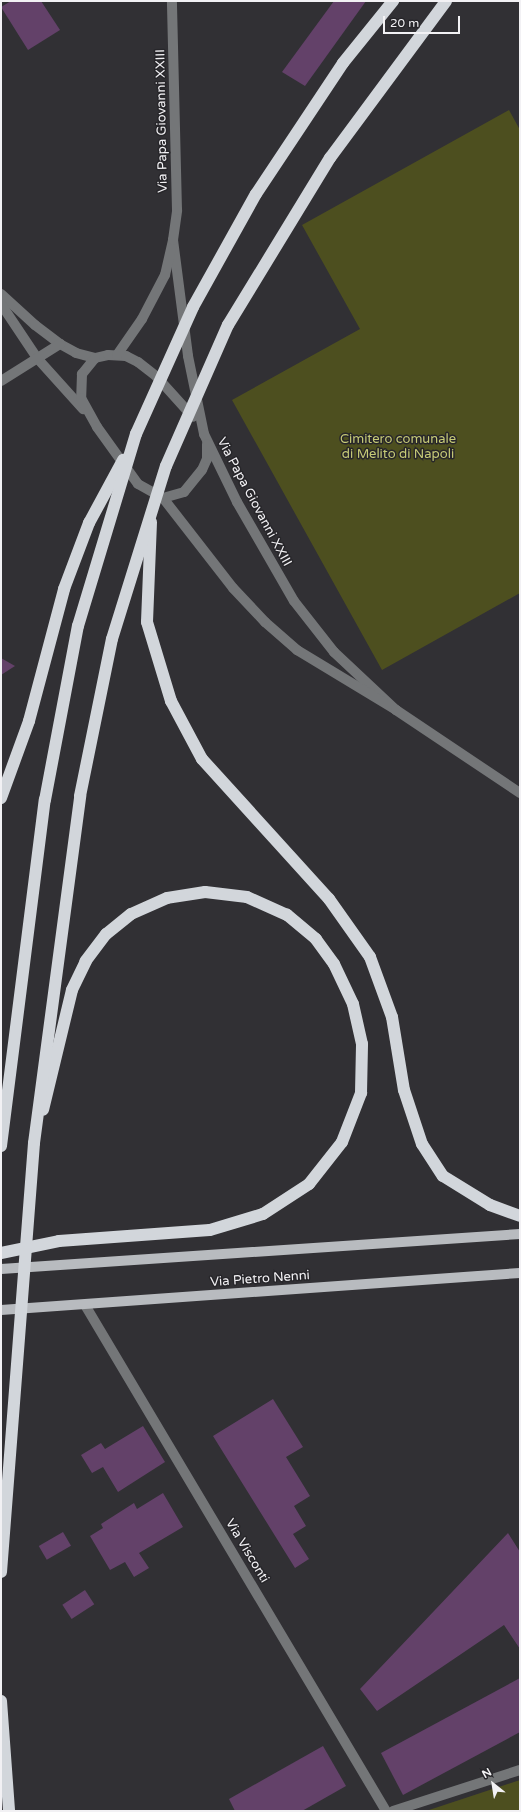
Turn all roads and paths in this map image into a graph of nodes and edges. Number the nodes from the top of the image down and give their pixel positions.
1 (172, 1) edge
2 (393, 1) edge
3 (446, 1) edge
4 (173, 240) junction
5 (1, 294) edge
6 (1, 304) edge
7 (60, 344) junction
8 (117, 355) junction
9 (37, 358) junction
10 (95, 358) junction
11 (1, 381) edge
12 (87, 412) junction
13 (136, 434) junction
14 (204, 434) junction
15 (163, 498) junction
16 (151, 514) junction
17 (396, 710) junction
18 (520, 794) edge
19 (1, 798) edge
20 (1, 1098) edge
21 (5, 1115) junction
22 (34, 1144) junction
23 (1, 1146) edge
24 (520, 1216) edge
25 (520, 1234) edge
26 (1, 1253) edge
27 (1, 1269) edge
28 (520, 1274) edge
29 (84, 1305) junction
30 (1, 1310) edge
31 (1, 1572) edge
32 (1, 1701) edge
33 (520, 1770) edge
34 (10, 1811) edge
35 (386, 1811) edge
36 (394, 1811) edge

1 - 4 street, Via Papa Giovanni XXIII
2 - 13 highway, bridge
3 - 16 highway, bridge
4 - 8 street, Via Papa Giovanni XXIII
4 - 14 street, Via Papa Giovanni XXIII
5 - 7 street
6 - 9 street
7 - 9 street
7 - 10 street
8 - 10 street
8 - 14 street
9 - 11 street
9 - 12 street
10 - 12 street
12 - 15 street
13 - 19 highway, bridge
13 - 21 highway, bridge
14 - 15 street
14 - 17 street, Via Papa Giovanni XXIII
15 - 17 street, Via Papa Giovanni XXIII
16 - 22 highway, bridge
16 - 24 highway, bridge
17 - 18 street, Via Papa Giovanni XXIII
20 - 21 highway
21 - 23 highway
22 - 26 highway, bridge
22 - 31 highway, bridge
25 - 27 main road
28 - 29 main road, Via Pietro Nenni
29 - 30 main road, Via Pietro Nenni
29 - 35 street, Via Visconti
32 - 34 highway
33 - 36 street

